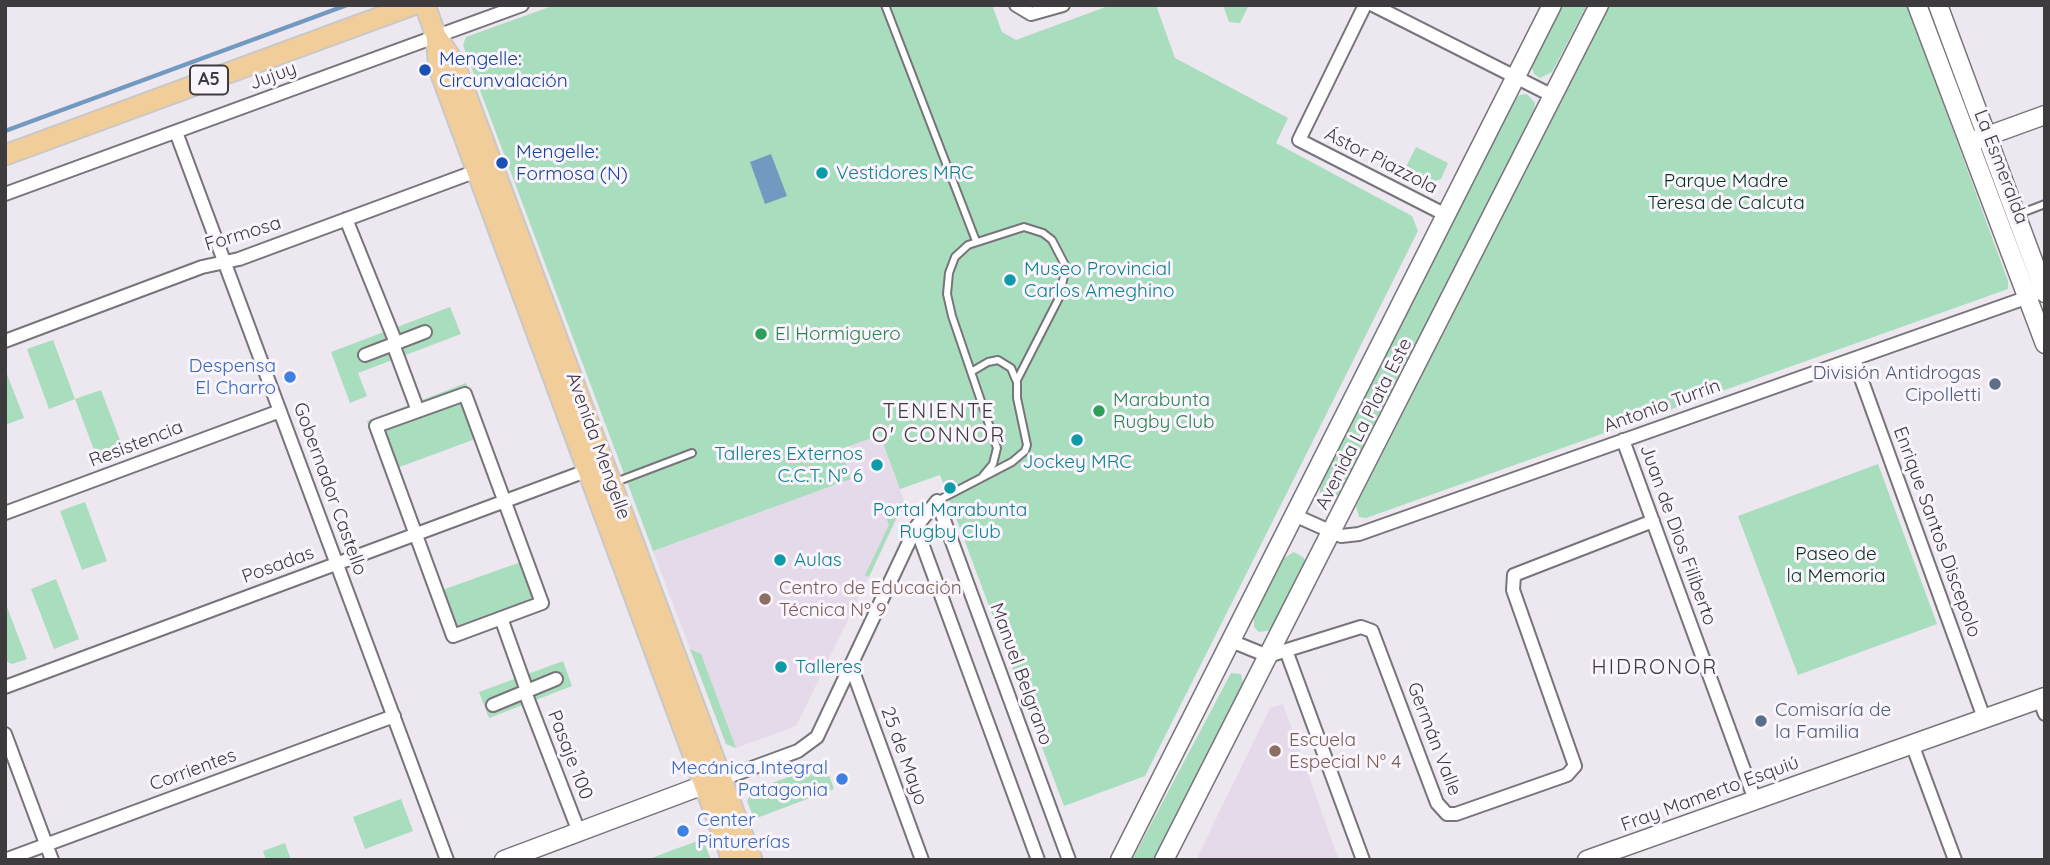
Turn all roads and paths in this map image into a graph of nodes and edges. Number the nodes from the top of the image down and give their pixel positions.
1 (412, 5) edge
2 (425, 5) edge
3 (522, 5) edge
4 (885, 5) edge
5 (1063, 5) edge
6 (1365, 5) edge
7 (1373, 5) edge
8 (1552, 5) edge
9 (1599, 5) edge
10 (1917, 5) edge
11 (1938, 5) edge
12 (1020, 9) edge
13 (436, 36) junction
14 (1515, 77) junction
15 (1553, 96) junction
16 (2045, 115) edge
17 (176, 132) junction
18 (1986, 136) junction
19 (1969, 143) junction
20 (5, 155) edge
21 (485, 168) junction
22 (5, 194) edge
23 (2045, 204) edge
24 (2017, 214) junction
25 (1446, 215) junction
26 (346, 219) junction
27 (976, 240) junction
28 (224, 262) junction
29 (2039, 294) edge
30 (425, 332) dead end
31 (5, 341) edge
32 (394, 344) junction
33 (2045, 344) edge
34 (365, 355) dead end
35 (1854, 359) junction
36 (971, 372) junction
37 (1016, 389) junction
38 (280, 411) junction
39 (418, 411) junction
40 (1623, 440) junction
41 (692, 453) dead end
42 (596, 467) junction
43 (984, 476) junction
44 (612, 484) junction
45 (504, 501) junction
46 (937, 501) junction
47 (5, 513) edge
48 (1294, 515) junction
49 (1653, 521) junction
50 (916, 527) junction
51 (1332, 533) junction
52 (415, 534) junction
53 (337, 564) junction
54 (501, 618) junction
55 (1231, 641) junction
56 (1287, 653) junction
57 (1268, 656) junction
58 (851, 666) junction
59 (556, 679) dead end
60 (5, 687) edge
61 (526, 691) junction
62 (2043, 703) edge
63 (494, 705) dead end
64 (394, 716) junction
65 (1984, 718) junction
66 (5, 734) edge
67 (1912, 744) junction
68 (713, 782) junction
69 (1755, 800) junction
70 (579, 832) junction
71 (46, 845) junction
72 (5, 860) edge
73 (52, 860) edge
74 (447, 860) edge
75 (504, 860) edge
76 (732, 860) edge
77 (752, 860) edge
78 (922, 860) edge
79 (1038, 860) edge
80 (1069, 860) edge
81 (1120, 860) edge
82 (1164, 860) edge
83 (1363, 860) edge
84 (1587, 860) edge
85 (1955, 860) edge

1 - 20 main road, A5
2 - 13 main road, Avenida Mengelle
3 - 13 street, Jujuy
4 - 27 lane
5 - 12 street
6 - 25 street, Ástor Piazzola
7 - 14 street
8 - 14 main road, Avenida La Plata Este
9 - 15 main road, Avenida La Plata Este
10 - 19 main road, La Esmeralda
11 - 18 main road, La Esmeralda
13 - 17 street, Jujuy
13 - 21 main road, Avenida Mengelle
14 - 15 street
14 - 25 main road, Avenida La Plata Este
15 - 51 main road, Avenida La Plata Este
16 - 18 main road
17 - 22 street, Jujuy
17 - 28 street, Gobernador Castello
18 - 19 main road
18 - 24 main road, La Esmeralda
19 - 29 main road, La Esmeralda
21 - 26 street, Formosa
21 - 42 main road, Avenida Mengelle
23 - 24 lane
24 - 29 main road, La Esmeralda
25 - 48 main road, Avenida La Plata Este
26 - 28 street, Formosa
26 - 32 street
27 - 36 lane
27 - 37 lane
28 - 31 street, Formosa
28 - 38 street, Gobernador Castello
29 - 33 main road, La Esmeralda
29 - 35 street, Antonio Turrín
30 - 32 street
32 - 34 street
32 - 39 street
35 - 40 street, Antonio Turrín
35 - 65 street, Enrique Santos Discepolo
36 - 37 lane
36 - 43 lane
37 - 43 lane
38 - 47 street, Resistencia
38 - 53 street, Gobernador Castello
39 - 45 street
39 - 52 street
40 - 49 street, Juan de Dios Filiberto
40 - 51 street, Antonio Turrín
41 - 44 lane
42 - 44 main road, Avenida Mengelle
42 - 45 street, Posadas
42 - 68 main road, Avenida Mengelle
43 - 46 lane
44 - 68 main road, Avenida Mengelle
45 - 52 street, Posadas
45 - 54 street
46 - 50 street
46 - 80 street, Manuel Belgrano
48 - 51 street, Antonio Turrín
48 - 55 main road, Avenida La Plata Este
49 - 56 street, Germán Valle
49 - 69 street, Juan de Dios Filiberto
50 - 58 street
50 - 79 street
51 - 57 main road, Avenida La Plata Este
52 - 53 street, Posadas
52 - 54 street
53 - 60 street, Posadas
53 - 64 street, Gobernador Castello
54 - 61 street
55 - 57 street
55 - 81 main road, Avenida La Plata Este
56 - 57 street, Germán Valle
56 - 83 street
57 - 82 main road, Avenida La Plata Este
58 - 68 street
58 - 78 street, 25 de Mayo
59 - 61 street, Pasaje 100
61 - 63 street, Pasaje 100
61 - 70 street, Pasaje 100
62 - 65 main road, Fray Mamerto Esquiú
64 - 71 street, Corrientes
64 - 74 street, Gobernador Castello
65 - 67 main road, Fray Mamerto Esquiú
66 - 71 street
67 - 69 main road, Fray Mamerto Esquiú
67 - 85 street
68 - 70 main road
68 - 76 main road, Avenida Mengelle
68 - 77 main road, Avenida Mengelle
69 - 84 main road, Fray Mamerto Esquiú
70 - 75 main road
71 - 72 street, Corrientes
71 - 73 street

